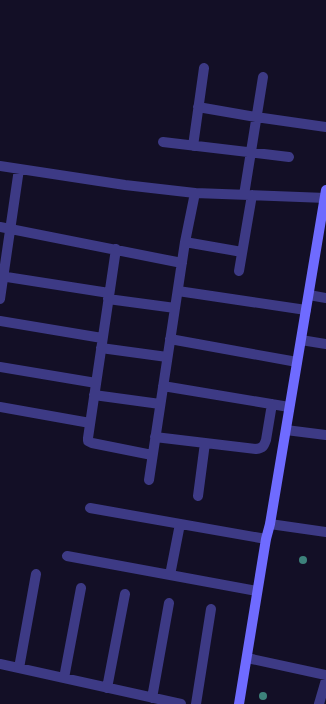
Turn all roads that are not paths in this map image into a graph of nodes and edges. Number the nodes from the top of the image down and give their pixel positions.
1 (204, 68) dead end
2 (263, 77) dead end
3 (198, 107) junction
4 (256, 117) junction
5 (326, 127) edge
6 (163, 142) dead end
7 (193, 146) junction
8 (250, 153) junction
9 (289, 157) dead end
10 (0, 166) edge
11 (19, 169) junction
12 (195, 193) junction
13 (248, 195) junction
14 (326, 195) edge
15 (0, 227) edge
16 (11, 229) junction
17 (185, 242) junction
18 (116, 249) junction
19 (242, 252) junction
20 (182, 263) junction
21 (239, 271) dead end
22 (2, 276) edge
23 (178, 291) junction
24 (308, 295) junction
25 (109, 296) junction
26 (326, 298) edge
27 (0, 299) edge
28 (175, 308) junction
29 (306, 310) junction
30 (0, 321) edge
31 (102, 338) junction
32 (170, 339) junction
33 (301, 340) junction
34 (326, 344) edge
35 (101, 348) junction
36 (168, 357) junction
37 (297, 362) junction
38 (0, 367) edge
39 (96, 383) junction
40 (163, 386) junction
41 (94, 395) junction
42 (160, 404) junction
43 (272, 404) junction
44 (289, 407) junction
45 (0, 408) edge
46 (90, 423) junction
47 (286, 430) junction
48 (326, 435) edge
49 (155, 437) junction
50 (205, 443) junction
51 (152, 455) junction
52 (149, 480) dead end
53 (198, 496) dead end
54 (90, 508) dead end
55 (180, 524) junction
56 (270, 524) junction
57 (326, 532) edge
58 (266, 539) junction
59 (67, 556) dead end
60 (36, 574) dead end
61 (170, 575) junction
62 (81, 588) dead end
63 (257, 591) junction
64 (125, 594) dead end
65 (169, 603) dead end
66 (211, 609) dead end
67 (246, 658) junction
68 (0, 664) edge
69 (19, 668) junction
70 (326, 675) edge
71 (64, 678) junction
72 (326, 680) edge
73 (107, 688) junction
74 (152, 698) junction
75 (181, 704) edge
76 (196, 704) edge
77 (239, 704) edge
78 (320, 704) edge

1 - 3 street
2 - 4 street
3 - 4 street
3 - 7 street
4 - 5 street
4 - 8 street
6 - 7 street
7 - 8 street
8 - 9 street
8 - 13 street
10 - 11 street
11 - 12 street
11 - 16 street
12 - 13 street
12 - 17 street
13 - 14 street
13 - 19 street
14 - 24 street
15 - 16 street
16 - 18 street
16 - 22 street
17 - 19 street
17 - 20 street
18 - 20 street
18 - 25 street
19 - 21 street
20 - 23 street
22 - 25 street
22 - 27 street
23 - 28 street
23 - 29 street
24 - 26 street
24 - 29 street
25 - 28 street
25 - 31 street
28 - 32 street
29 - 33 street
30 - 31 street
31 - 35 street
32 - 36 street
32 - 37 street
33 - 34 street
33 - 37 street
35 - 36 street
35 - 39 street
36 - 40 street
37 - 44 street
38 - 39 street
39 - 41 street
40 - 42 street
40 - 43 street
41 - 42 street
41 - 46 street
42 - 49 street
43 - 44 street
43 - 50 street
44 - 47 street
45 - 46 street
46 - 51 street
47 - 48 street
47 - 56 street
49 - 50 street
49 - 51 street
50 - 53 street
51 - 52 street
54 - 55 street
55 - 58 street
55 - 61 street
56 - 57 street
56 - 58 street
58 - 63 street
59 - 61 street
60 - 69 street
61 - 63 street
62 - 71 street
63 - 67 street
64 - 73 street
65 - 74 street
66 - 76 street
67 - 70 street
67 - 77 street
68 - 69 street
69 - 71 street
71 - 73 street
72 - 78 street
73 - 74 street
74 - 75 street

